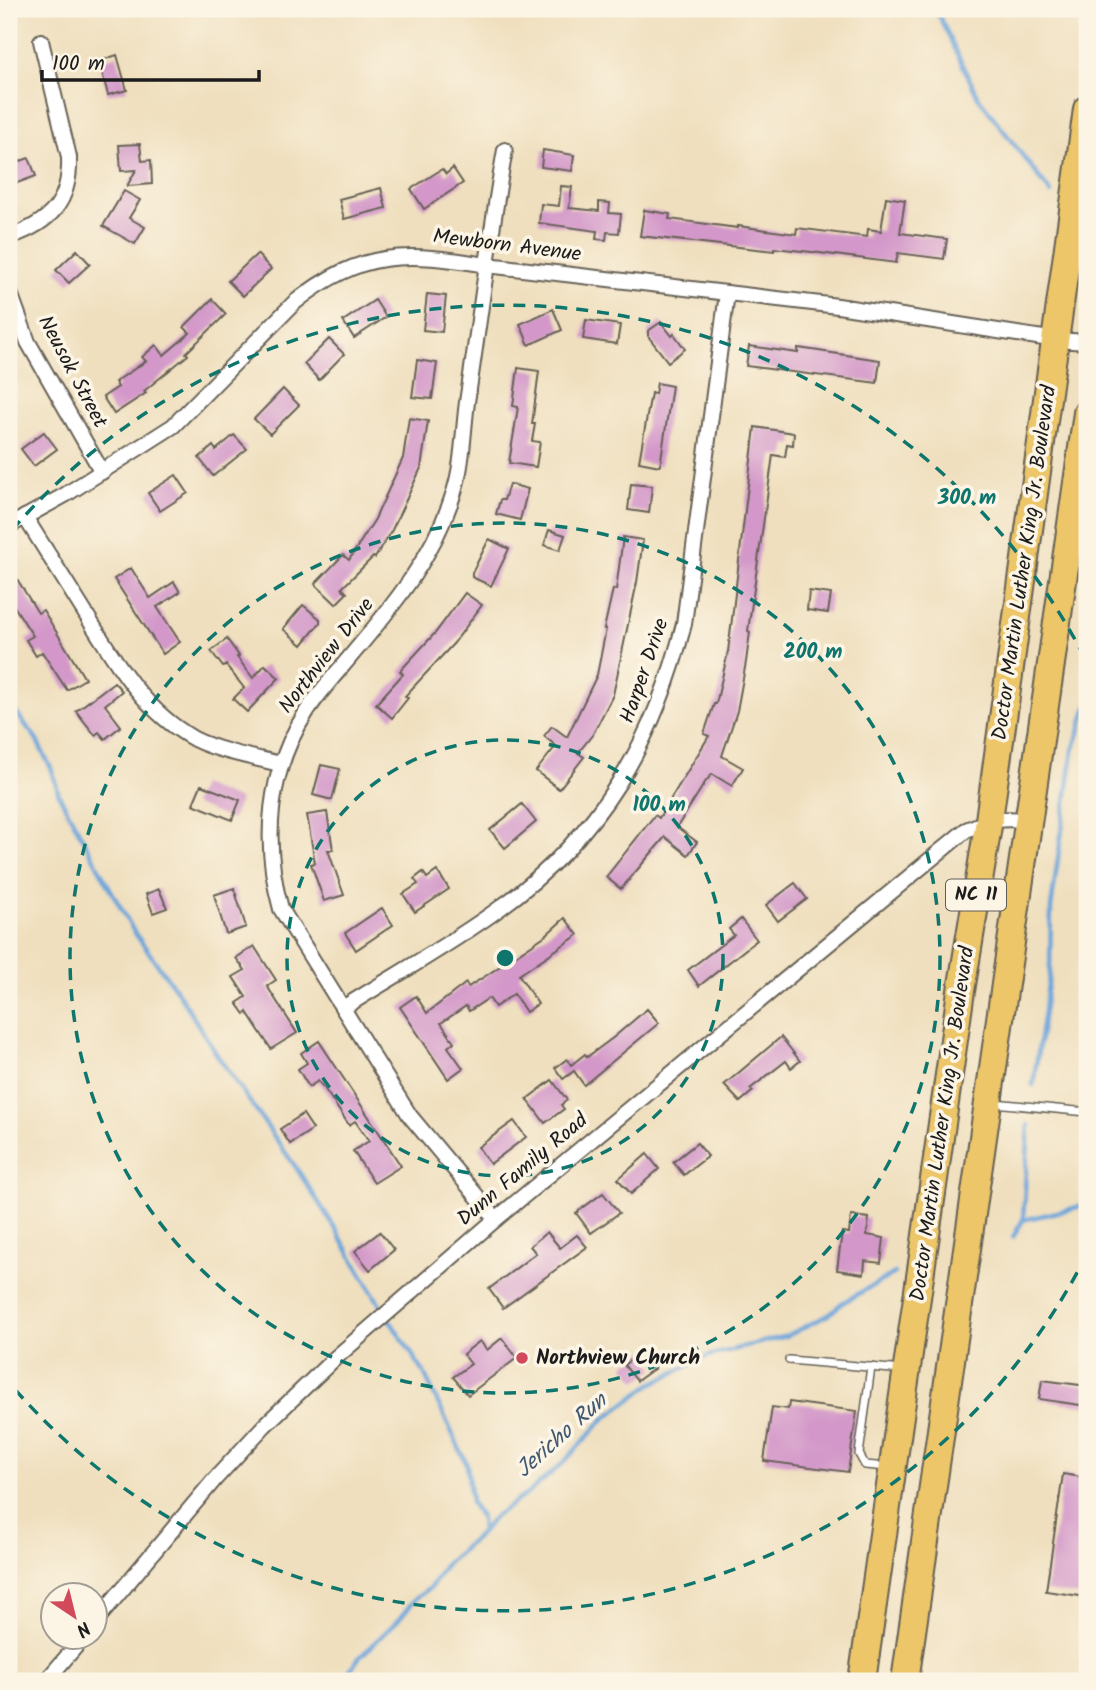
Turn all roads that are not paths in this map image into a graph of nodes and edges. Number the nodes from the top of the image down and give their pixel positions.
1 (41, 41) dead end
2 (1087, 109) edge
3 (505, 150) dead end
4 (9, 237) edge
5 (487, 265) junction
6 (9, 290) edge
7 (727, 293) junction
8 (1056, 340) junction
9 (1087, 342) edge
10 (1087, 414) edge
11 (102, 472) junction
12 (25, 517) junction
13 (9, 526) edge
14 (281, 764) junction
15 (989, 820) junction
16 (1030, 821) junction
17 (343, 1008) junction
18 (990, 1103) junction
19 (1087, 1112) edge
20 (496, 1219) junction
21 (789, 1360) dead end
22 (871, 1367) junction
23 (907, 1370) junction
24 (893, 1467) junction
25 (108, 1606) edge
26 (70, 1652) edge
27 (46, 1681) edge
28 (862, 1681) edge
29 (905, 1681) edge

1 - 4 street
2 - 8 highway, Doctor Martin Luther King Jr. Boulevard / NC 11
3 - 5 street, Northview Drive
5 - 7 street, Mewborn Avenue
5 - 11 street, Mewborn Avenue
5 - 14 street, Northview Drive
6 - 11 street, Neusok Street
7 - 8 street, Mewborn Avenue
7 - 17 street, Harper Drive
8 - 9 street, Mewborn Avenue
8 - 15 highway, Doctor Martin Luther King Jr. Boulevard / NC 11
10 - 16 highway, Doctor Martin Luther King Jr. Boulevard / NC 11
11 - 12 street, Mewborn Avenue
12 - 13 street, Mewborn Avenue
12 - 14 street
14 - 17 street, Northview Drive
15 - 16 street, Dunn Family Road
15 - 20 street, Dunn Family Road
15 - 23 highway, Doctor Martin Luther King Jr. Boulevard / NC 11
16 - 18 highway, Doctor Martin Luther King Jr. Boulevard / NC 11
17 - 20 street, Northview Drive
18 - 19 lane
18 - 29 highway, Doctor Martin Luther King Jr. Boulevard / NC 11
20 - 25 street, Dunn Family Road
21 - 22 lane
22 - 23 lane
22 - 24 lane
23 - 24 highway, Doctor Martin Luther King Jr. Boulevard / NC 11
24 - 28 highway, Doctor Martin Luther King Jr. Boulevard / NC 11
26 - 27 street

